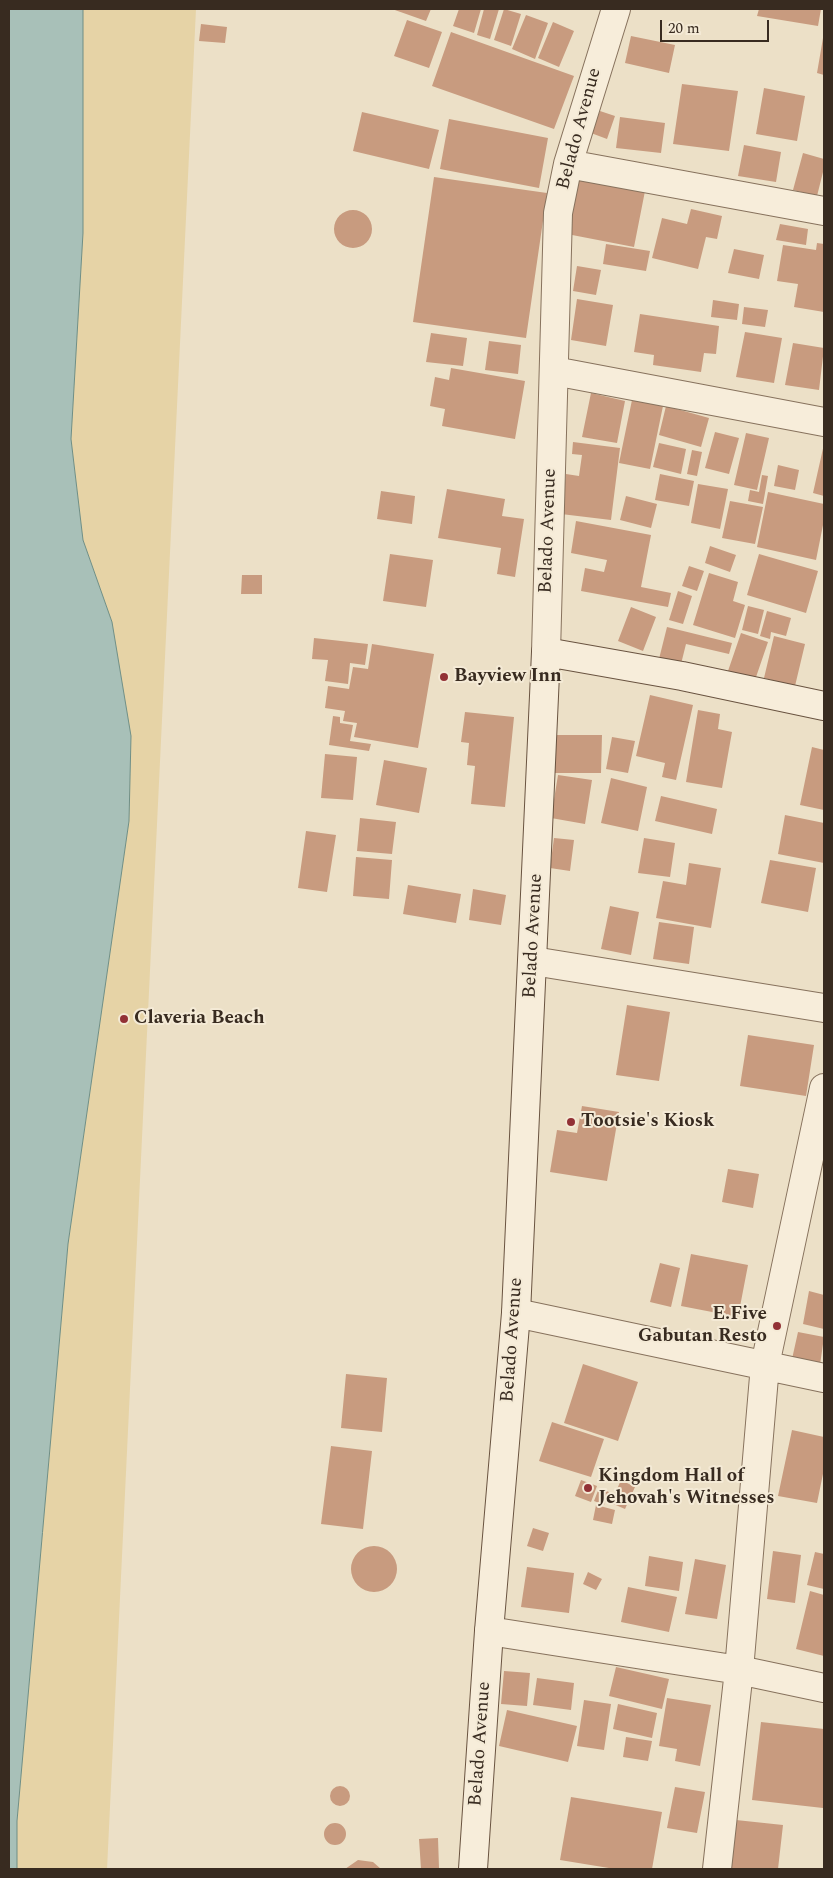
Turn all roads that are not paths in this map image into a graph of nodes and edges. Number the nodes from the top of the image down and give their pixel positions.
1 (616, 9) edge
2 (568, 164) junction
3 (824, 211) edge
4 (554, 371) junction
5 (824, 422) edge
6 (546, 652) junction
7 (824, 706) edge
8 (533, 961) junction
9 (824, 1008) edge
10 (824, 1088) edge
11 (516, 1313) junction
12 (765, 1365) junction
13 (824, 1378) edge
14 (489, 1632) junction
15 (739, 1670) junction
16 (824, 1688) edge
17 (473, 1869) edge
18 (718, 1869) edge

1 - 2 street, Belado Avenue
2 - 3 street
2 - 4 street, Belado Avenue
4 - 5 street
4 - 6 street, Belado Avenue
6 - 7 street
6 - 8 street, Belado Avenue
8 - 9 street
8 - 11 street, Belado Avenue
10 - 12 street
11 - 12 street
11 - 14 street, Belado Avenue
12 - 13 street
12 - 15 street
14 - 15 street
14 - 17 street, Belado Avenue
15 - 16 street
15 - 18 street

